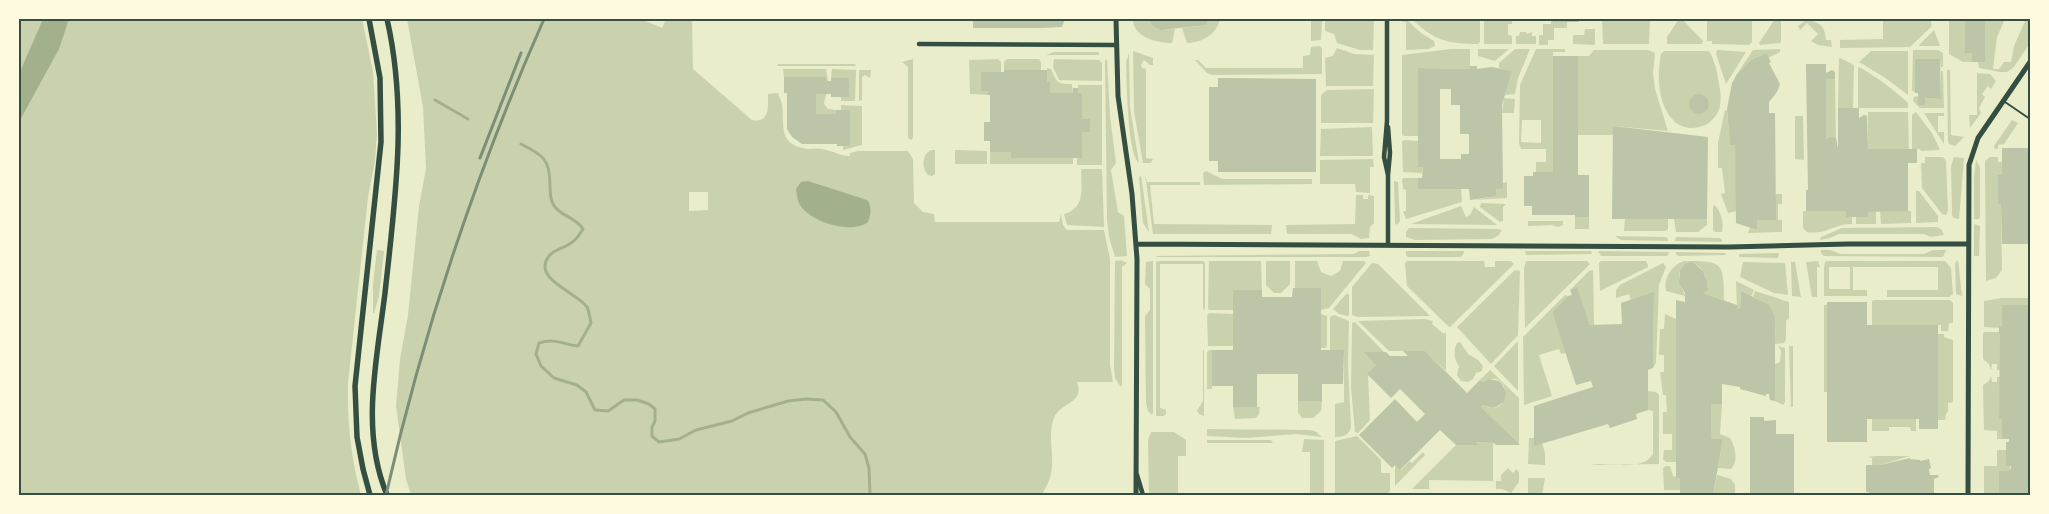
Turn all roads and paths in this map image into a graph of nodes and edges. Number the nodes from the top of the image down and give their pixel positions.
1 (369, 19) edge
2 (387, 19) edge
3 (1116, 19) edge
4 (1387, 19) edge
5 (919, 44) dead end
6 (1116, 45) junction
7 (2030, 62) edge
8 (2003, 100) junction
9 (2030, 119) edge
10 (1136, 244) junction
11 (1388, 244) junction
12 (1968, 244) junction
13 (1136, 473) junction
14 (370, 495) edge
15 (387, 495) edge
16 (1136, 495) edge
17 (1143, 495) edge
18 (1968, 495) edge

1 - 14 main road
2 - 15 main road
3 - 6 street
4 - 11 street
5 - 6 street
6 - 10 street
7 - 8 street
8 - 9 lane
8 - 12 street
10 - 11 street
10 - 13 street
11 - 12 street
12 - 18 street
13 - 16 street
13 - 17 street

